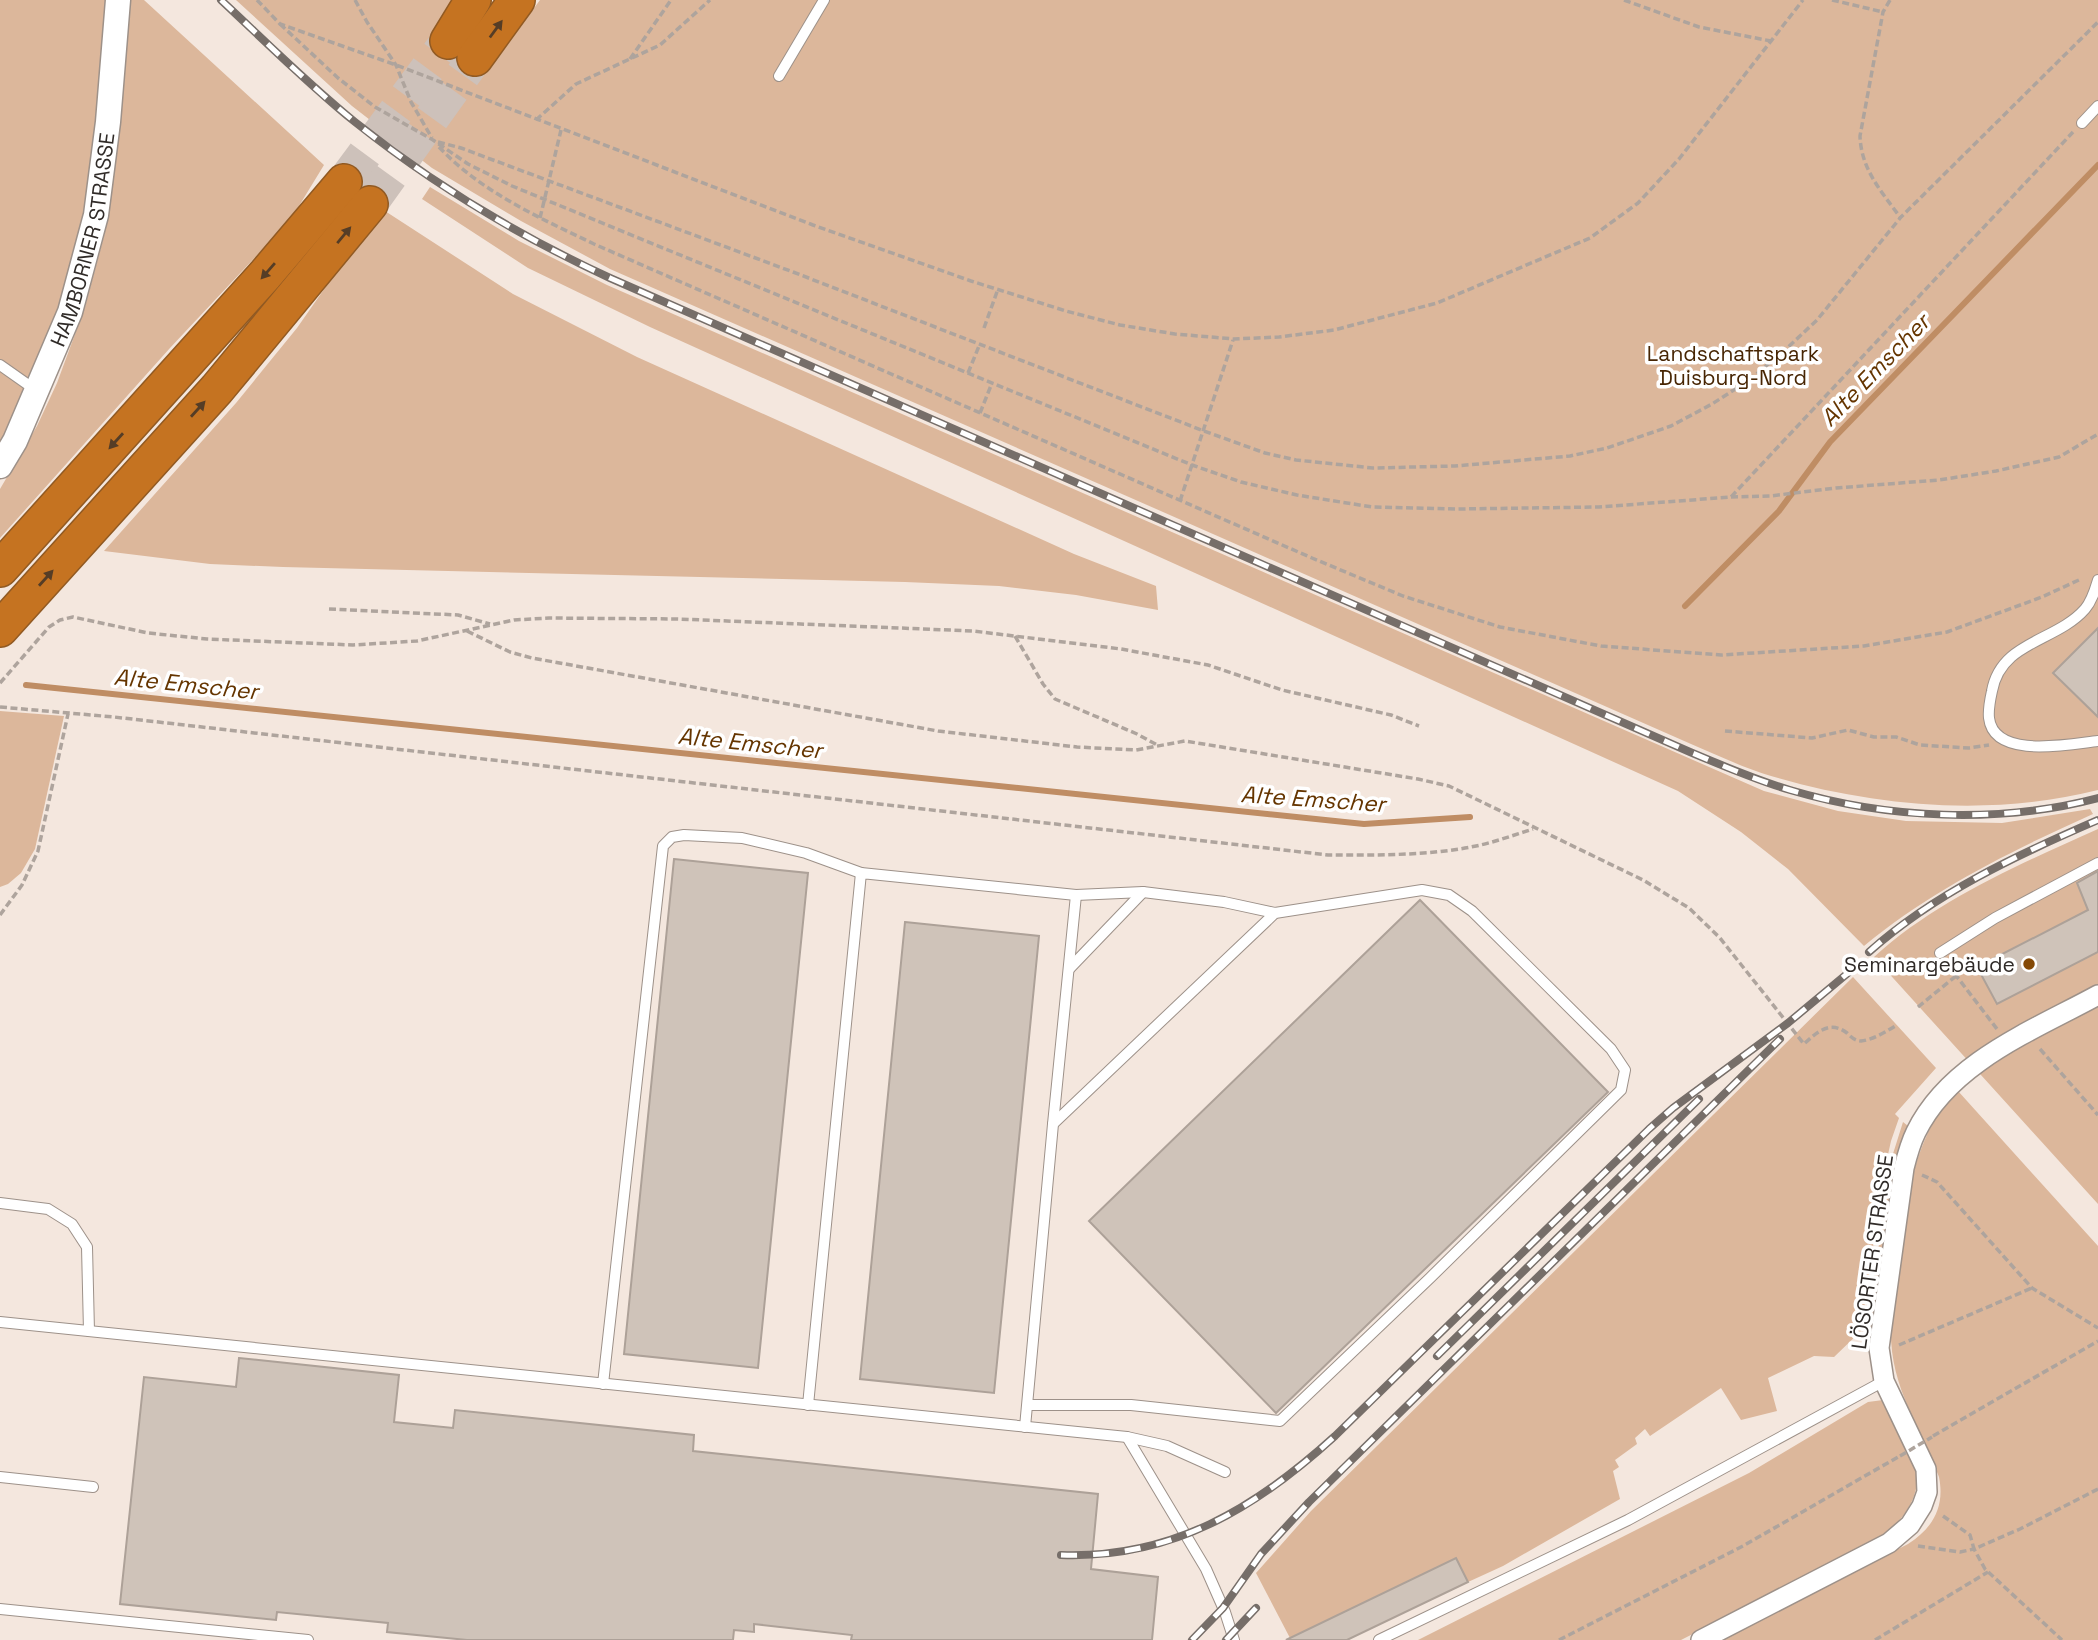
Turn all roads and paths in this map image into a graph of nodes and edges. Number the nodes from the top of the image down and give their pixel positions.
1 (118, 0) edge
2 (257, 0) edge
3 (355, 0) edge
4 (473, 0) edge
5 (517, 0) edge
6 (671, 0) edge
7 (710, 0) edge
8 (824, 0) edge
9 (1624, 0) edge
10 (1803, 0) edge
11 (1832, 0) edge
12 (1889, 0) edge
13 (1883, 12) junction
14 (2098, 22) edge
15 (280, 24) junction
16 (1771, 41) junction
17 (629, 60) junction
18 (396, 65) junction
19 (779, 76) dead end
20 (2098, 106) edge
21 (536, 120) junction
22 (2082, 123) joint
23 (561, 130) junction
24 (432, 140) junction
25 (549, 181) junction
26 (545, 200) junction
27 (1901, 217) junction
28 (540, 218) junction
29 (998, 289) junction
30 (985, 328) dead end
31 (1234, 339) junction
32 (979, 345) junction
33 (0, 366) edge
34 (968, 373) junction
35 (992, 383) junction
36 (37, 391) junction
37 (980, 413) junction
38 (1204, 431) junction
39 (2098, 434) edge
40 (1192, 465) junction
41 (0, 466) edge
42 (1731, 497) junction
43 (1180, 501) junction
44 (0, 569) edge
45 (2087, 577) dead end
46 (2098, 580) edge
47 (329, 609) dead end
48 (491, 624) junction
49 (0, 629) edge
50 (467, 631) junction
51 (1015, 636) junction
52 (0, 683) edge
53 (0, 706) edge
54 (68, 714) junction
55 (1419, 726) dead end
56 (1725, 731) dead end
57 (2098, 741) edge
58 (2008, 742) junction
59 (1160, 746) junction
60 (1535, 829) junction
61 (2098, 863) edge
62 (861, 873) junction
63 (1143, 892) junction
64 (1076, 895) junction
65 (1275, 913) junction
66 (0, 915) edge
67 (1940, 953) joint
68 (1069, 969) junction
69 (1956, 975) junction
70 (2098, 995) edge
71 (1919, 1007) dead end
72 (1898, 1025) dead end
73 (2017, 1039) junction
74 (2098, 1115) edge
75 (1053, 1124) junction
76 (1917, 1172) dead end
77 (0, 1203) edge
78 (2032, 1288) junction
79 (0, 1322) edge
80 (2098, 1328) edge
81 (89, 1331) junction
82 (2097, 1343) edge
83 (1898, 1345) dead end
84 (1884, 1381) junction
85 (603, 1384) junction
86 (808, 1405) junction
87 (1027, 1405) junction
88 (1025, 1427) junction
89 (1128, 1437) junction
90 (1224, 1472) dead end
91 (0, 1477) edge
92 (93, 1487) dead end
93 (2097, 1492) edge
94 (1944, 1516) dead end
95 (1918, 1546) dead end
96 (1974, 1549) junction
97 (1988, 1572) junction
98 (0, 1609) edge
99 (308, 1640) edge
100 (1234, 1640) edge
101 (1379, 1640) edge
102 (1559, 1640) edge
103 (1701, 1640) edge
104 (1875, 1640) edge
105 (2062, 1640) edge

1 - 36 street, HAMBORNER STRASSE
2 - 15 path
3 - 18 path
4 -> 5 highway
6 - 17 path
7 - 17 path
8 - 19 lane
9 - 16 path
10 - 16 path
11 - 13 path
12 - 13 path
13 - 27 path
14 - 27 path
15 - 18 path
15 - 24 path
16 - 31 path
17 - 21 path
18 - 21 path
18 - 24 path
20 - 22 lane
21 - 23 path
22 - 42 path
23 - 25 path
23 - 29 path
24 - 25 path
24 - 26 path
24 - 28 path
25 - 26 path
25 - 32 path
26 - 28 path
26 - 34 path
27 - 38 path
28 - 37 path
29 - 30 path
29 - 31 path
31 - 38 path
32 - 34 path
32 - 38 path
33 - 36 lane
34 - 35 path
35 - 37 path
35 - 40 path
36 - 41 street, HAMBORNER STRASSE
37 - 43 path
38 - 40 path
39 - 42 path
40 - 42 path
40 - 43 path
43 - 45 path
49 -> 44 highway
46 - 58 lane
47 - 48 path
48 - 50 path
48 - 51 path
50 - 52 path
50 - 59 path
51 - 55 path
51 - 59 path
53 - 54 path
54 - 60 path
54 - 66 path
56 - 58 path
57 - 58 lane
59 - 60 path
60 - 72 path
61 - 67 lane
62 - 64 lane
62 - 85 lane
62 - 86 lane
63 - 64 lane
63 - 65 lane
63 - 68 lane
64 - 68 lane
65 - 75 lane
65 - 87 lane
67 - 69 path
68 - 75 lane
69 - 71 path
69 - 73 path
70 - 73 street, LÖSORTER STRASSE
73 - 74 path
73 - 84 street, LÖSORTER STRASSE
75 - 87 lane
76 - 78 path
77 - 81 lane
78 - 80 path
78 - 83 path
79 - 81 lane
81 - 85 lane
82 - 102 path, bridge
84 - 101 lane
84 - 103 street, LÖSORTER STRASSE
85 - 86 lane
86 - 88 lane
87 - 88 lane
88 - 89 lane
89 - 90 lane
89 - 100 lane
91 - 92 lane
93 - 96 path
94 - 96 path
95 - 96 path
96 - 97 path
97 - 104 path
97 - 105 path
98 - 99 lane

